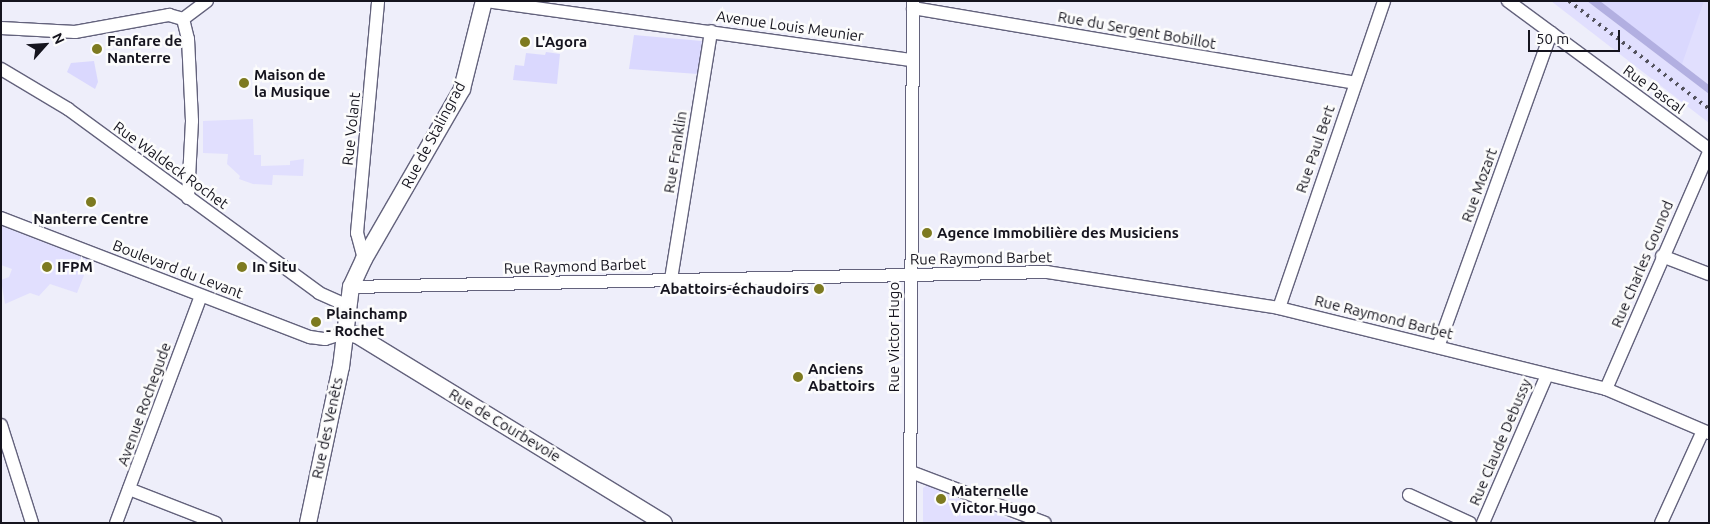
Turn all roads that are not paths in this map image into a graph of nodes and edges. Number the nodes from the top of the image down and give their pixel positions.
1 (207, 1) edge
2 (378, 1) edge
3 (485, 1) edge
4 (1384, 1) edge
5 (1508, 1) edge
6 (913, 5) edge
7 (183, 19) junction
8 (1, 28) edge
9 (711, 31) junction
10 (1551, 34) junction
11 (912, 60) junction
12 (1, 69) edge
13 (1355, 84) junction
14 (1709, 150) edge
15 (188, 198) junction
16 (1, 218) edge
17 (1662, 256) junction
18 (364, 259) junction
19 (1709, 274) edge
20 (911, 276) junction
21 (670, 279) junction
22 (351, 287) junction
23 (201, 296) junction
24 (348, 306) junction
25 (1279, 308) junction
26 (345, 333) junction
27 (1438, 348) junction
28 (1547, 375) junction
29 (1606, 389) junction
30 (1, 425) edge
31 (1706, 432) edge
32 (4, 444) edge
33 (910, 472) junction
34 (129, 489) junction
35 (1409, 495) dead end
36 (32, 523) edge
37 (116, 523) edge
38 (216, 523) edge
39 (308, 523) edge
40 (664, 523) edge
41 (910, 523) edge
42 (1045, 523) edge
43 (1470, 523) edge
44 (1483, 523) edge
45 (1661, 523) edge

1 - 7 street
2 - 18 street, Rue Volant
3 - 9 street, Avenue Louis Meunier
3 - 18 street, Rue de Stalingrad
4 - 13 street, Rue Paul Bert
5 - 10 street, Rue Pascal
6 - 11 street, Rue Victor Hugo
6 - 13 street, Rue du Sergent Bobillot
7 - 8 street
7 - 15 street
9 - 11 street, Avenue Louis Meunier
9 - 21 street, Rue Franklin
10 - 14 street, Rue Pascal
10 - 27 street, Rue Mozart
11 - 20 street, Rue Victor Hugo
12 - 15 street, Rue Waldeck Rochet
13 - 25 street, Rue Paul Bert
14 - 17 street, Rue Charles Gounod
15 - 24 street, Rue Waldeck Rochet
16 - 23 street, Boulevard du Levant
17 - 19 street
17 - 29 street, Rue Charles Gounod
18 - 22 street, Rue de Stalingrad
20 - 21 street, Rue Raymond Barbet
20 - 25 street, Rue Raymond Barbet
20 - 33 street, Rue Victor Hugo
21 - 22 street, Rue Raymond Barbet
22 - 24 street, Rue des Venêts
23 - 26 street, Boulevard du Levant
23 - 34 street, Avenue Rochegude
24 - 26 street, Rue des Venêts
25 - 27 street, Rue Raymond Barbet
26 - 39 street, Rue des Venêts
26 - 40 street, Rue de Courbevoie
27 - 28 street, Rue Raymond Barbet
28 - 29 street, Rue Raymond Barbet
28 - 44 street, Rue Claude Debussy
29 - 31 street, Rue Raymond Barbet
30 - 32 street
31 - 45 street
32 - 36 street
33 - 41 street, Rue Victor Hugo
33 - 42 street
34 - 37 street, Avenue Rochegude
34 - 38 street
35 - 43 street, Rue Claude Debussy

